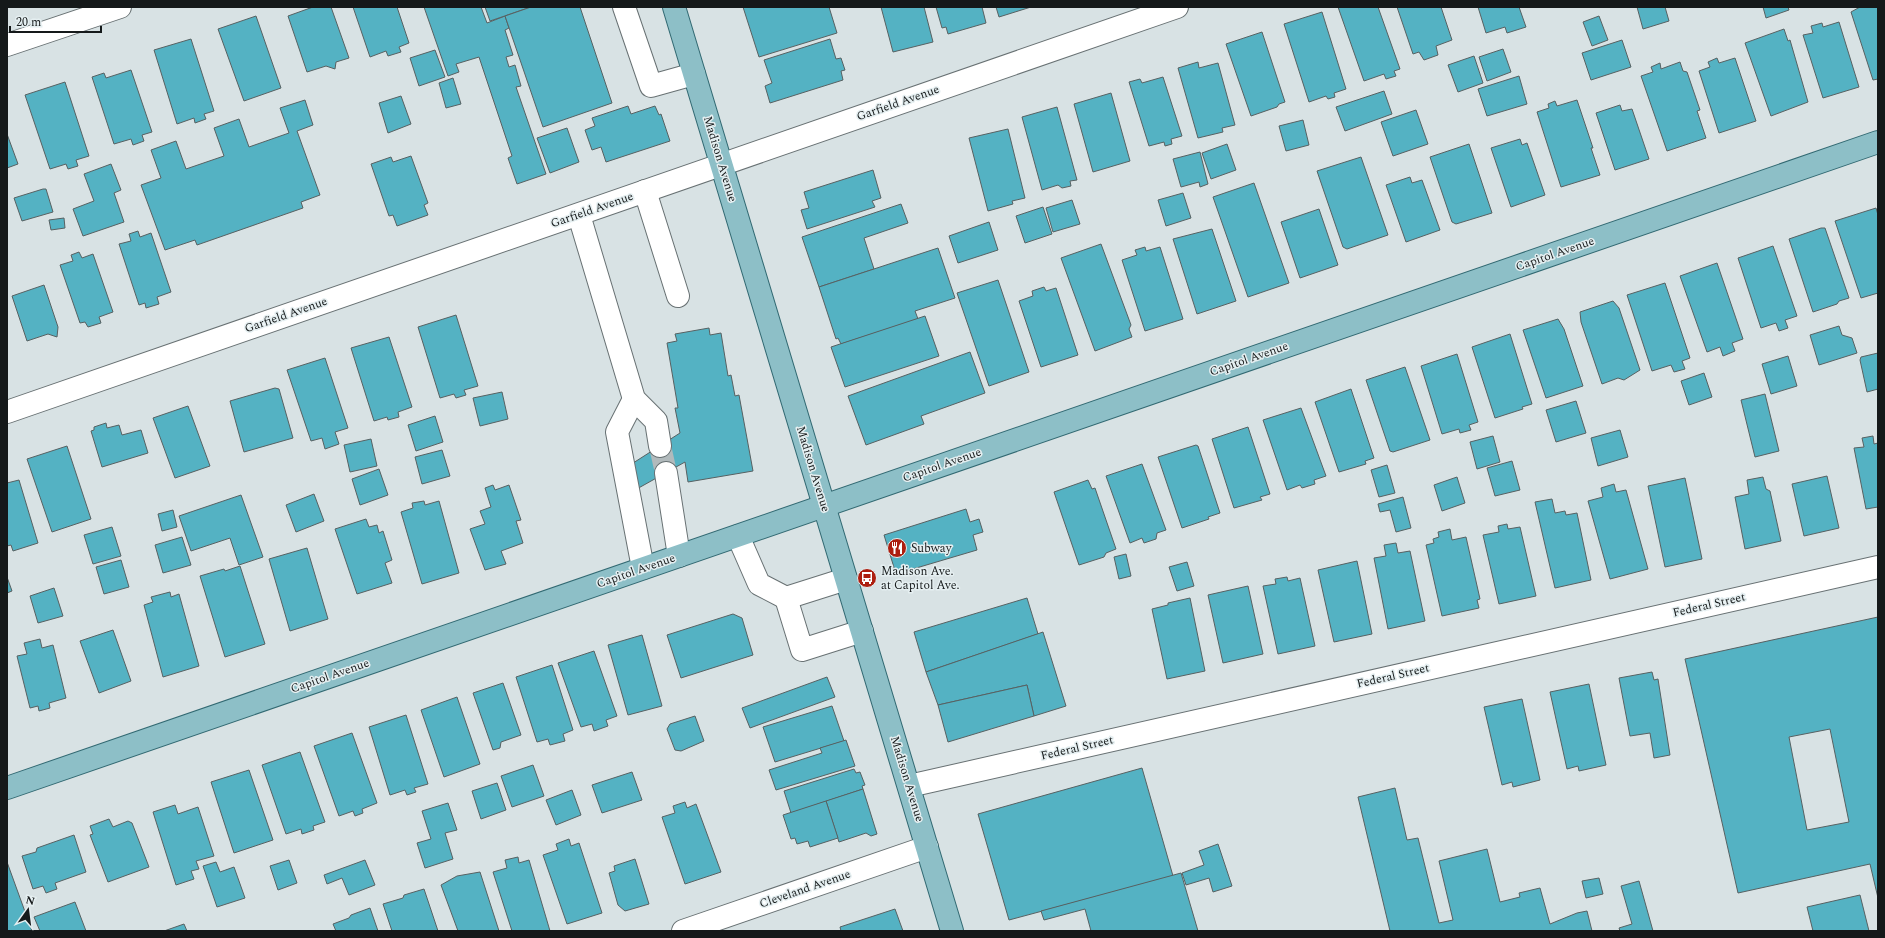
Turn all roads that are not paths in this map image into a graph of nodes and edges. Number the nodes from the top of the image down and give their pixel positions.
1 (120, 7) edge
2 (624, 7) edge
3 (674, 7) edge
4 (1177, 7) edge
5 (7, 45) edge
6 (694, 74) junction
7 (1878, 142) edge
8 (721, 164) junction
9 (646, 191) junction
10 (579, 214) junction
11 (678, 296) dead end
12 (634, 399) junction
13 (7, 412) edge
14 (660, 446) tunnel mouth
15 (666, 473) tunnel mouth
16 (824, 506) junction
17 (738, 536) junction
18 (679, 556) junction
19 (1878, 567) edge
20 (643, 568) junction
21 (846, 579) junction
22 (786, 598) junction
23 (862, 631) junction
24 (909, 786) junction
25 (7, 788) edge
26 (927, 848) junction
27 (683, 931) edge
28 (952, 931) edge

1 - 5 street
2 - 6 street
3 - 6 main road, Madison Avenue
4 - 8 street, Garfield Avenue
6 - 8 main road, Madison Avenue
7 - 16 main road, Capitol Avenue
8 - 9 street, Garfield Avenue
8 - 16 main road, Madison Avenue
9 - 10 street, Garfield Avenue
9 - 11 street
10 - 12 street
10 - 13 street, Garfield Avenue
12 - 14 street
12 - 20 street
15 - 18 street
16 - 17 main road, Capitol Avenue
16 - 21 main road, Madison Avenue
17 - 18 main road, Capitol Avenue
17 - 22 street
18 - 20 main road, Capitol Avenue
19 - 24 street, Federal Street
20 - 25 main road, Capitol Avenue
21 - 22 street
21 - 23 main road, Madison Avenue
22 - 23 street
23 - 24 main road, Madison Avenue
24 - 26 main road, Madison Avenue
26 - 27 street, Cleveland Avenue
26 - 28 main road, Madison Avenue

